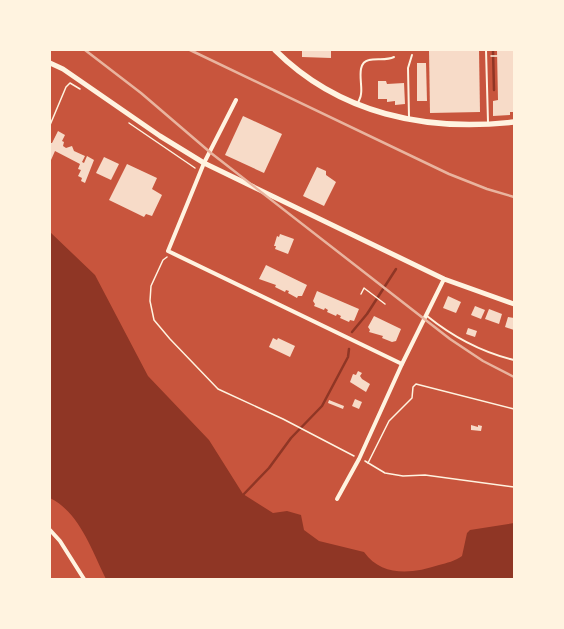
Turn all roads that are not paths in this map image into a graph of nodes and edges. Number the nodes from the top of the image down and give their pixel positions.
1 (275, 50) edge
2 (486, 50) edge
3 (412, 55) dead end
4 (394, 57) dead end
5 (50, 63) edge
6 (236, 100) dead end
7 (358, 104) junction
8 (409, 120) junction
9 (514, 122) edge
10 (488, 125) junction
11 (204, 163) junction
12 (444, 279) junction
13 (514, 304) edge
14 (426, 315) junction
15 (514, 360) edge
16 (402, 364) junction
17 (337, 499) dead end
18 (50, 530) edge
19 (84, 579) edge

1 - 7 main road
2 - 10 lane
3 - 8 lane
4 - 7 lane
5 - 11 street
6 - 11 street
7 - 8 main road
8 - 10 main road
9 - 10 main road
11 - 12 street
11 - 16 street
12 - 13 street
12 - 14 street
14 - 15 lane
14 - 16 street
16 - 17 street
18 - 19 street

